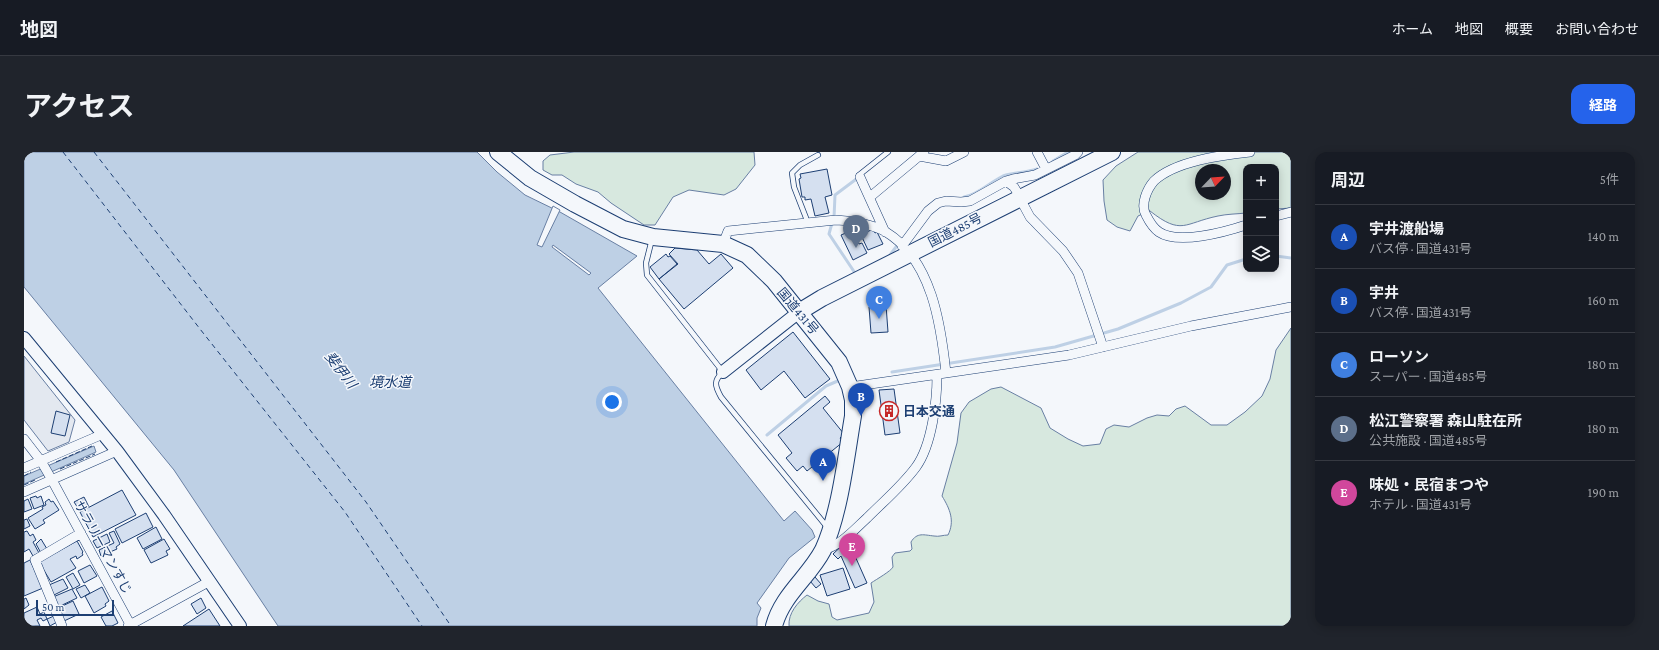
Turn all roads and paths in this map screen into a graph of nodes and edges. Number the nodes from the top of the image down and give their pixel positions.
1 (498, 152) edge
2 (888, 152) edge
3 (964, 152) edge
4 (1038, 152) edge
5 (1078, 152) edge
6 (1112, 152) edge
7 (1250, 152) edge
8 (922, 154) edge
9 (818, 155) dead end
10 (1046, 169) junction
11 (859, 176) joint
12 (1006, 181) junction
13 (1017, 192) dead end
14 (870, 197) junction
15 (1024, 204) dead end
16 (1291, 212) edge
17 (1279, 215) edge
18 (808, 224) junction
19 (1243, 227) edge
20 (885, 232) junction
21 (652, 237) junction
22 (723, 244) junction
23 (903, 247) junction
24 (1291, 308) edge
25 (799, 312) junction
26 (24, 338) edge
27 (1100, 339) junction
28 (946, 367) junction
29 (723, 372) junction
30 (937, 375) junction
31 (850, 387) junction
32 (103, 434) junction
33 (24, 439) edge
34 (117, 451) junction
35 (41, 461) junction
36 (24, 468) edge
37 (52, 480) junction
38 (24, 492) edge
39 (830, 531) junction
40 (81, 533) junction
41 (823, 550) junction
42 (210, 581) junction
43 (62, 626) edge
44 (130, 626) edge
45 (240, 626) edge
46 (774, 626) edge

1 - 21 highway, 国道431号
2 - 11 lane
3 - 8 street
4 - 10 street
5 - 10 street
6 - 23 highway, 国道485号
7 - 19 street
8 - 14 street
9 - 18 lane
10 - 12 street
11 - 14 street
12 - 13 street
12 - 23 street
14 - 20 street
15 - 27 street
16 - 17 street
18 - 20 street
18 - 22 street
20 - 23 street
21 - 22 highway, 国道431号
21 - 29 lane
22 - 25 highway, 国道431号
23 - 25 highway, 国道485号
23 - 28 street
24 - 27 street
25 - 29 street
25 - 31 highway, 国道431号
26 - 32 street
27 - 28 street
28 - 30 street
29 - 39 lane
30 - 31 street
30 - 41 street
31 - 39 highway, 国道431号
32 - 34 street
32 - 35 street
33 - 35 street, サラリーマンすじ
34 - 37 street
34 - 42 street
35 - 36 street
35 - 37 street, サラリーマンすじ
37 - 38 street
37 - 40 street, サラリーマンすじ
39 - 41 highway, 国道431号
40 - 43 street
40 - 44 street, サラリーマンすじ
41 - 46 highway, 国道431号
42 - 44 street
42 - 45 street

